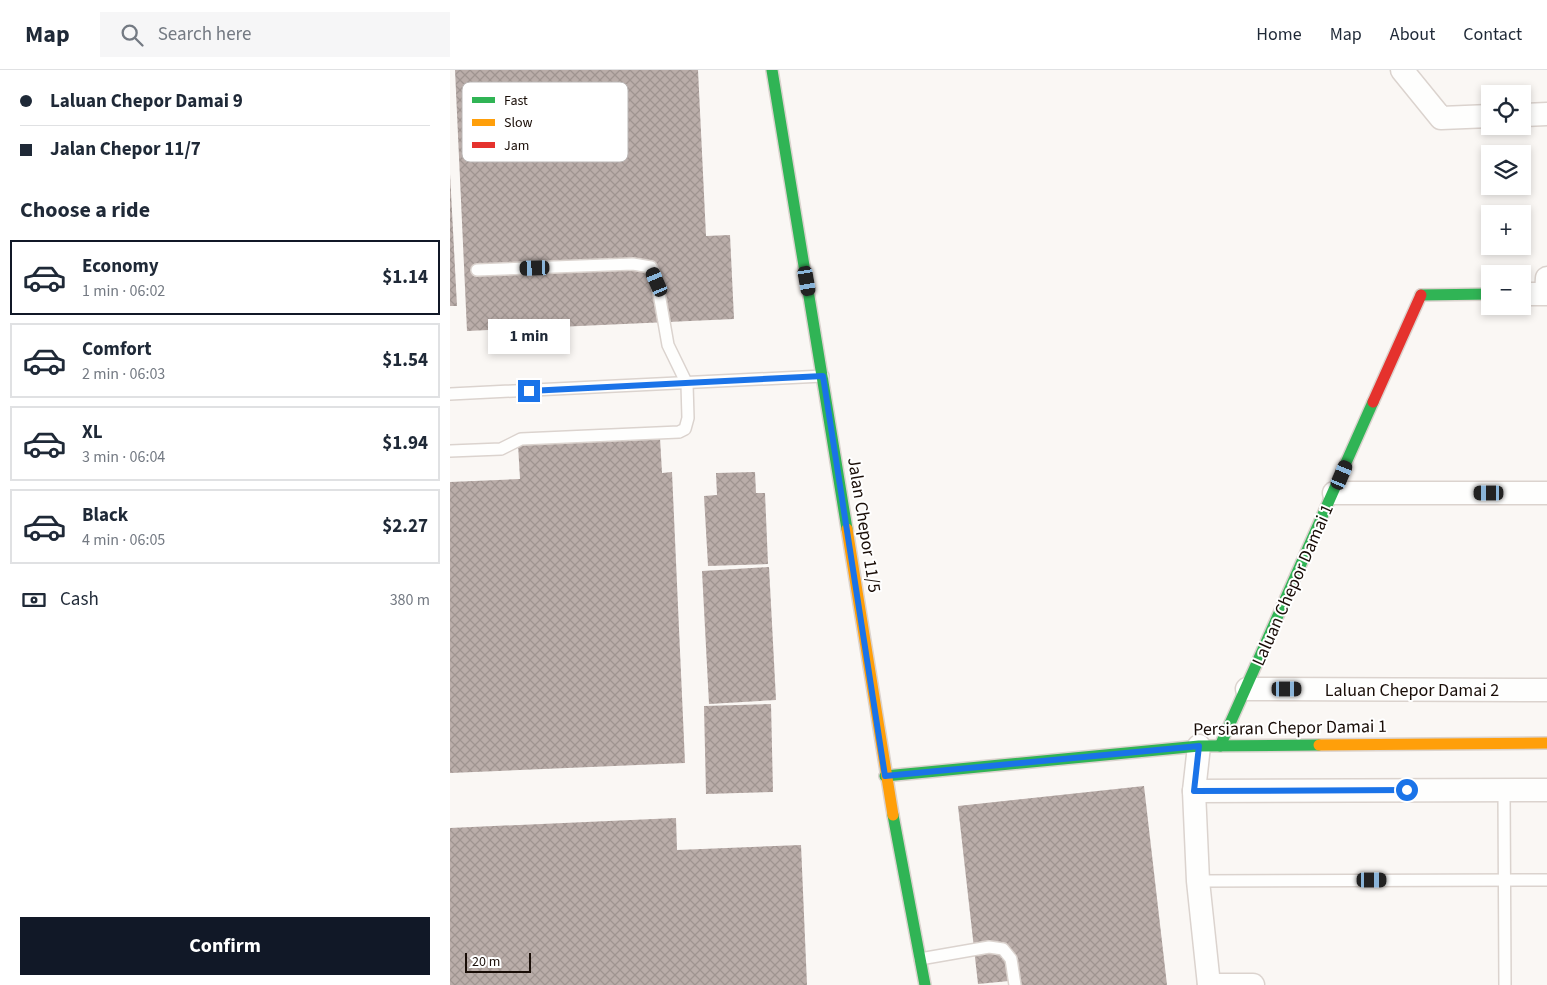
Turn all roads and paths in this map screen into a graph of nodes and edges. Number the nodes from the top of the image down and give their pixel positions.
1 (772, 70) edge
2 (1402, 70) edge
3 (1547, 114) edge
4 (1531, 115) edge
5 (1481, 116) edge
6 (476, 270) dead end
7 (1547, 278) edge
8 (1481, 294) edge
9 (1531, 294) edge
10 (823, 376) junction
11 (687, 384) junction
12 (450, 394) edge
13 (450, 451) edge
14 (1334, 493) junction
15 (1547, 493) edge
16 (1247, 689) junction
17 (1547, 690) edge
18 (1547, 742) edge
19 (1210, 746) junction
20 (885, 776) junction
21 (1504, 790) junction
22 (1547, 790) edge
23 (1194, 791) junction
24 (1198, 880) junction
25 (1506, 880) junction
26 (1547, 880) edge
27 (920, 959) junction
28 (925, 985) edge
29 (1015, 985) edge
30 (1209, 985) edge
31 (1253, 985) edge
32 (1505, 985) edge

1 - 10 street, Jalan Chepor 11/5
2 - 5 street
3 - 4 street
6 - 11 lane
7 - 9 street
8 - 14 street, Laluan Chepor Damai 1
10 - 11 lane
10 - 20 street, Jalan Chepor 11/5
11 - 12 lane
11 - 13 lane
14 - 15 street
14 - 16 street, Laluan Chepor Damai 1
16 - 17 street, Laluan Chepor Damai 2
16 - 19 street, Laluan Chepor Damai 1
18 - 19 street, Persiaran Chepor Damai 1
19 - 20 street, Persiaran Chepor Damai 1
19 - 23 street
20 - 27 street, Jalan Chepor 11/5
21 - 22 street
21 - 23 street
21 - 25 lane
23 - 24 street
24 - 25 lane
24 - 30 street
25 - 26 lane
25 - 32 lane
27 - 28 street, Jalan Chepor 11/5
27 - 29 lane
30 - 31 street

